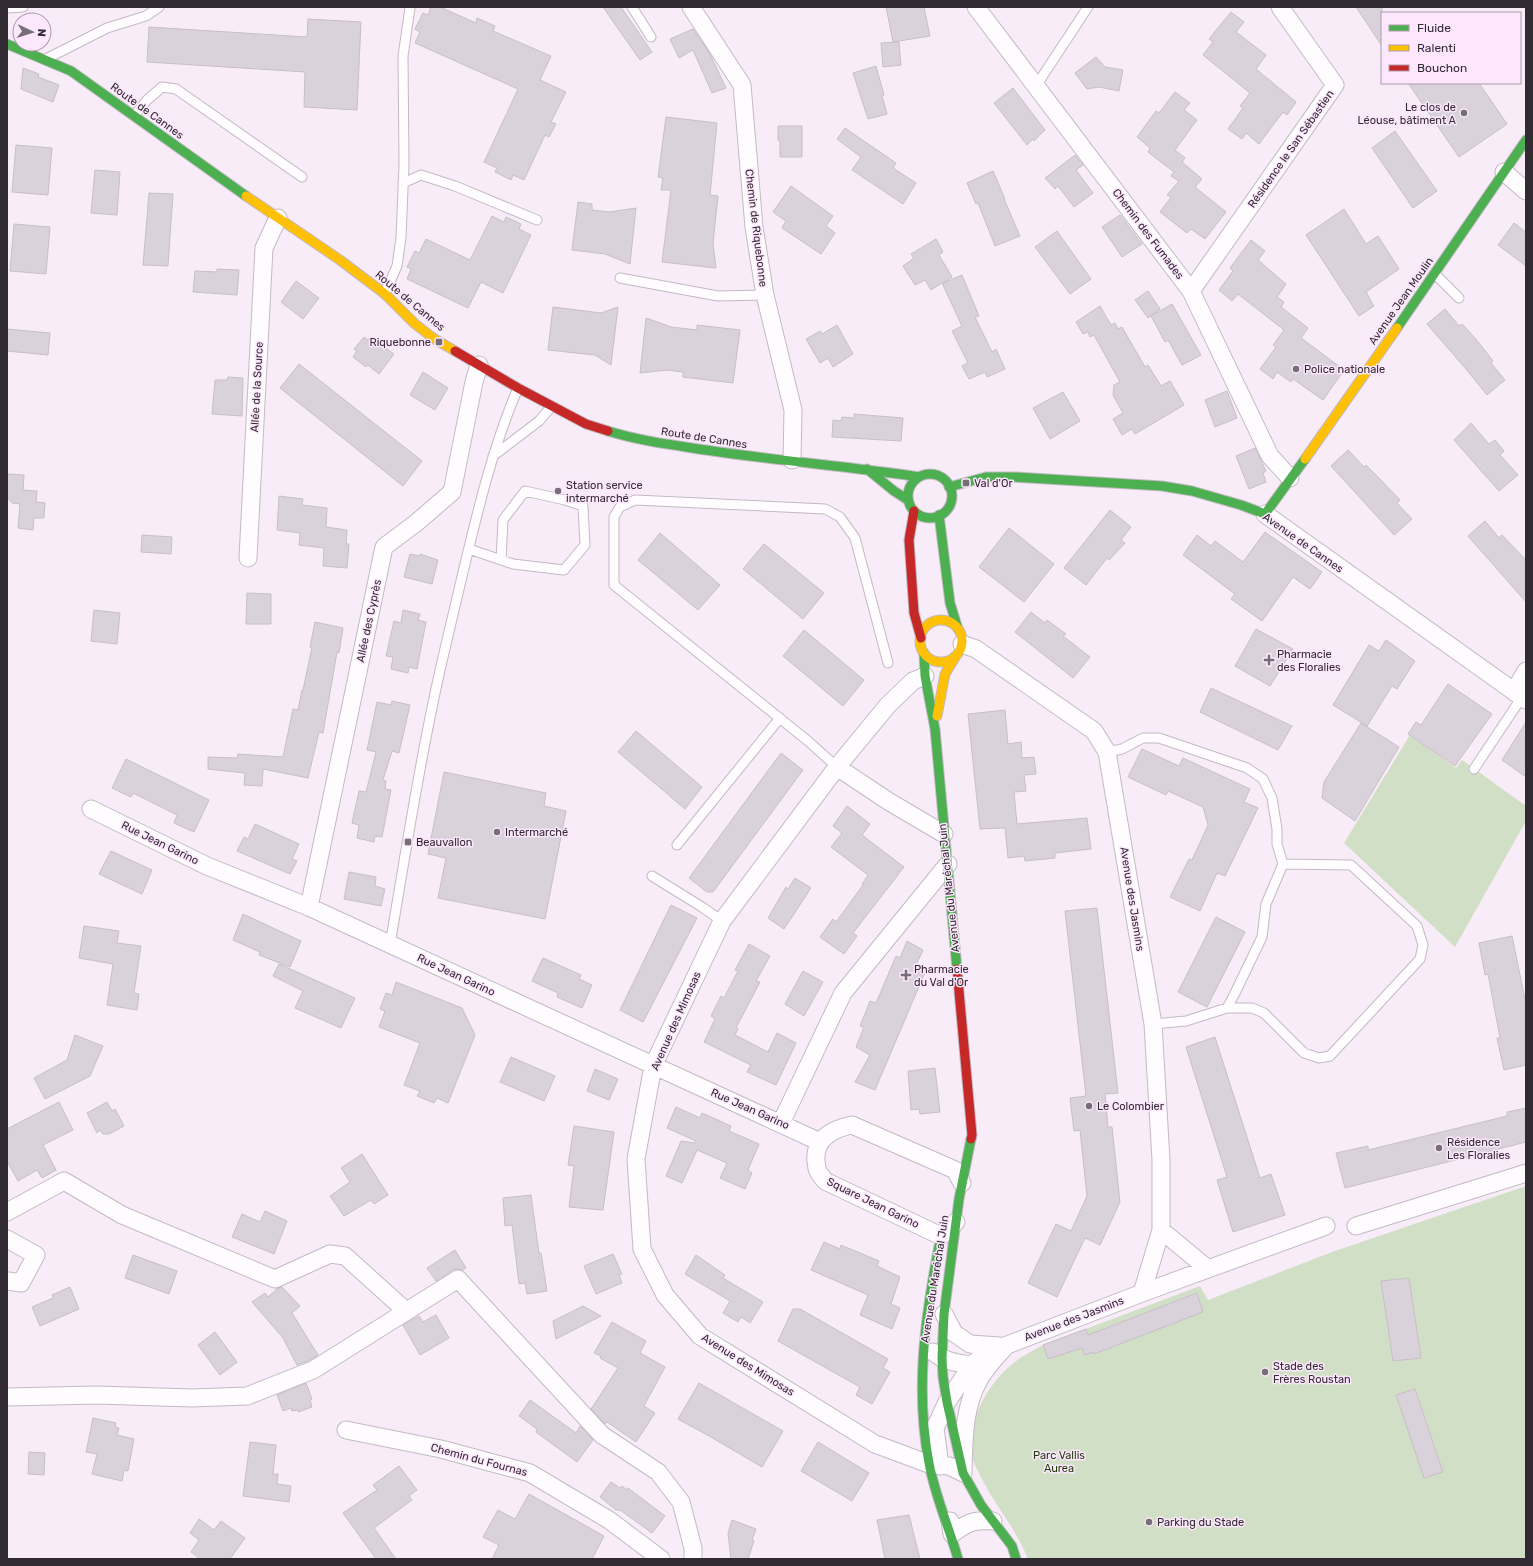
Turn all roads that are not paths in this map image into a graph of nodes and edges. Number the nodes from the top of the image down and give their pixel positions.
1 (22, 7) edge
2 (159, 7) edge
3 (632, 7) edge
4 (691, 7) edge
5 (976, 7) edge
6 (1088, 7) edge
7 (1280, 7) edge
8 (7, 8) edge
9 (410, 8) dead end
10 (651, 37) dead end
11 (7, 44) edge
12 (45, 60) junction
13 (1036, 86) junction
14 (134, 116) junction
15 (1526, 140) edge
16 (1504, 172) junction
17 (302, 177) dead end
18 (403, 183) junction
19 (1526, 191) edge
20 (278, 218) junction
21 (537, 220) dead end
22 (1435, 274) junction
23 (620, 278) dead end
24 (1191, 291) junction
25 (385, 294) junction
26 (764, 295) junction
27 (1459, 298) dead end
28 (479, 365) junction
29 (518, 388) junction
30 (552, 406) junction
31 (493, 456) junction
32 (792, 460) junction
33 (867, 469) junction
34 (919, 477) junction
35 (1290, 478) junction
36 (949, 487) junction
37 (908, 500) junction
38 (914, 511) junction
39 (1265, 514) junction
40 (939, 515) junction
41 (469, 549) junction
42 (248, 558) dead end
43 (501, 560) junction
44 (921, 638) junction
45 (959, 643) junction
46 (924, 653) junction
47 (888, 663) dead end
48 (1526, 671) edge
49 (925, 676) junction
50 (1521, 696) edge
51 (780, 718) junction
52 (935, 730) junction
53 (1107, 752) junction
54 (837, 767) junction
55 (1474, 768) dead end
56 (91, 809) dead end
57 (944, 834) junction
58 (677, 845) dead end
59 (948, 864) junction
60 (1283, 864) junction
61 (652, 876) dead end
62 (309, 907) junction
63 (722, 921) junction
64 (390, 944) junction
65 (1227, 1008) junction
66 (1153, 1024) junction
67 (653, 1066) junction
68 (969, 1094) junction
69 (781, 1123) junction
70 (962, 1132) dead end
71 (820, 1142) junction
72 (1526, 1173) edge
73 (956, 1175) junction
74 (7, 1212) edge
75 (1326, 1226) dead end
76 (1356, 1226) dead end
77 (947, 1227) junction
78 (1161, 1230) junction
79 (7, 1238) edge
80 (1208, 1269) junction
81 (8, 1281) edge
82 (932, 1284) junction
83 (1142, 1293) junction
84 (406, 1311) junction
85 (944, 1314) junction
86 (1006, 1346) junction
87 (942, 1358) junction
88 (972, 1365) junction
89 (990, 1365) junction
90 (7, 1397) edge
91 (947, 1402) junction
92 (346, 1430) dead end
93 (934, 1464) junction
94 (963, 1473) junction
95 (993, 1521) junction
96 (952, 1534) junction
97 (660, 1559) edge
98 (693, 1559) edge
99 (958, 1559) edge
100 (1016, 1559) edge

1 - 8 lane
2 - 12 lane
3 - 10 lane
4 - 26 street, Chemin de Riquebonne
5 - 13 street, Chemin des Fumades
6 - 13 lane
7 - 24 street, Résidence le San Sébastien
9 - 18 lane
11 - 12 main road, Route de Cannes
12 - 14 main road, Route de Cannes
13 - 24 street, Chemin des Fumades
14 - 17 lane
14 - 20 main road, Route de Cannes
15 - 16 main road, Avenue Jean Moulin
16 - 19 street
16 - 22 main road, Avenue Jean Moulin
18 - 21 lane
18 - 25 lane
20 - 25 main road, Route de Cannes
20 - 42 street, Allée de la Source
22 - 27 lane
22 - 35 main road, Avenue Jean Moulin
23 - 26 lane
24 - 35 street, Chemin des Fumades
25 - 28 main road, Route de Cannes
26 - 32 street, Chemin de Riquebonne
28 - 29 main road, Route de Cannes
28 - 62 street, Allée des Cyprès
29 - 30 main road, Route de Cannes
29 - 31 lane
30 - 31 lane
30 - 32 main road, Route de Cannes
31 - 41 lane
32 - 33 main road, Route de Cannes
33 - 34 main road, Route de Cannes
33 - 37 main road
34 - 36 main road
34 - 37 main road
35 - 39 main road, Avenue Jean Moulin
36 - 39 main road, Avenue de Cannes
36 - 40 main road
37 - 38 main road
38 - 40 main road
38 - 44 main road
39 - 50 street, Avenue de Cannes
40 - 45 main road
41 - 43 lane
41 - 64 lane
43 - 43 lane
44 - 45 main road
44 - 46 main road, Avenue du Maréchal Juin
45 - 46 main road
45 - 52 main road, Avenue du Maréchal Juin
45 - 53 street, Avenue des Jasmins
46 - 49 main road, Avenue du Maréchal Juin
47 - 51 lane
48 - 50 street
49 - 52 main road, Avenue du Maréchal Juin
49 - 54 street, Avenue des Mimosas
50 - 55 lane
51 - 54 lane
51 - 58 lane
52 - 57 main road, Avenue du Maréchal Juin
53 - 60 lane
53 - 66 street, Avenue des Jasmins
54 - 57 street
54 - 63 street, Avenue des Mimosas
56 - 62 street, Rue Jean Garino
57 - 59 main road, Avenue du Maréchal Juin
59 - 68 main road, Avenue du Maréchal Juin
59 - 69 street
60 - 65 lane
60 - 65 lane
61 - 63 lane
62 - 64 street, Rue Jean Garino
63 - 67 street, Avenue des Mimosas
64 - 67 street, Rue Jean Garino
65 - 66 lane
66 - 78 street, Avenue des Jasmins
67 - 69 street, Rue Jean Garino
67 - 93 street, Avenue des Mimosas
68 - 70 main road, Avenue du Maréchal Juin
68 - 73 main road, Avenue du Maréchal Juin
69 - 71 street, Rue Jean Garino
71 - 73 street
71 - 77 street, Square Jean Garino
72 - 76 street
73 - 77 main road, Avenue du Maréchal Juin
74 - 84 street
75 - 80 street, Avenue des Jasmins
77 - 82 main road, Avenue du Maréchal Juin
77 - 85 main road, Avenue du Maréchal Juin
78 - 80 street
78 - 83 street, Avenue des Jasmins
79 - 81 street
80 - 83 street, Avenue des Jasmins
82 - 87 street
82 - 93 main road, Avenue du Maréchal Juin
83 - 86 street, Avenue des Jasmins
84 - 90 street
84 - 98 street
85 - 86 street, Avenue des Jasmins
85 - 87 main road, Avenue du Maréchal Juin
86 - 88 street, Avenue des Jasmins
86 - 89 street, Avenue des Jasmins
87 - 88 street
87 - 91 main road, Avenue du Maréchal Juin
88 - 89 street
88 - 91 street, Avenue des Jasmins
89 - 94 street, Avenue des Jasmins
91 - 93 street, Avenue du Maréchal Juin
91 - 94 main road, Avenue du Maréchal Juin
92 - 97 street, Chemin du Fournas
93 - 94 street, Avenue des Mimosas
93 - 96 street, Avenue du Maréchal Juin
94 - 95 main road, Avenue du Maréchal Juin
95 - 96 street
95 - 100 main road, Avenue du Maréchal Juin
96 - 99 main road, Avenue du Maréchal Juin

